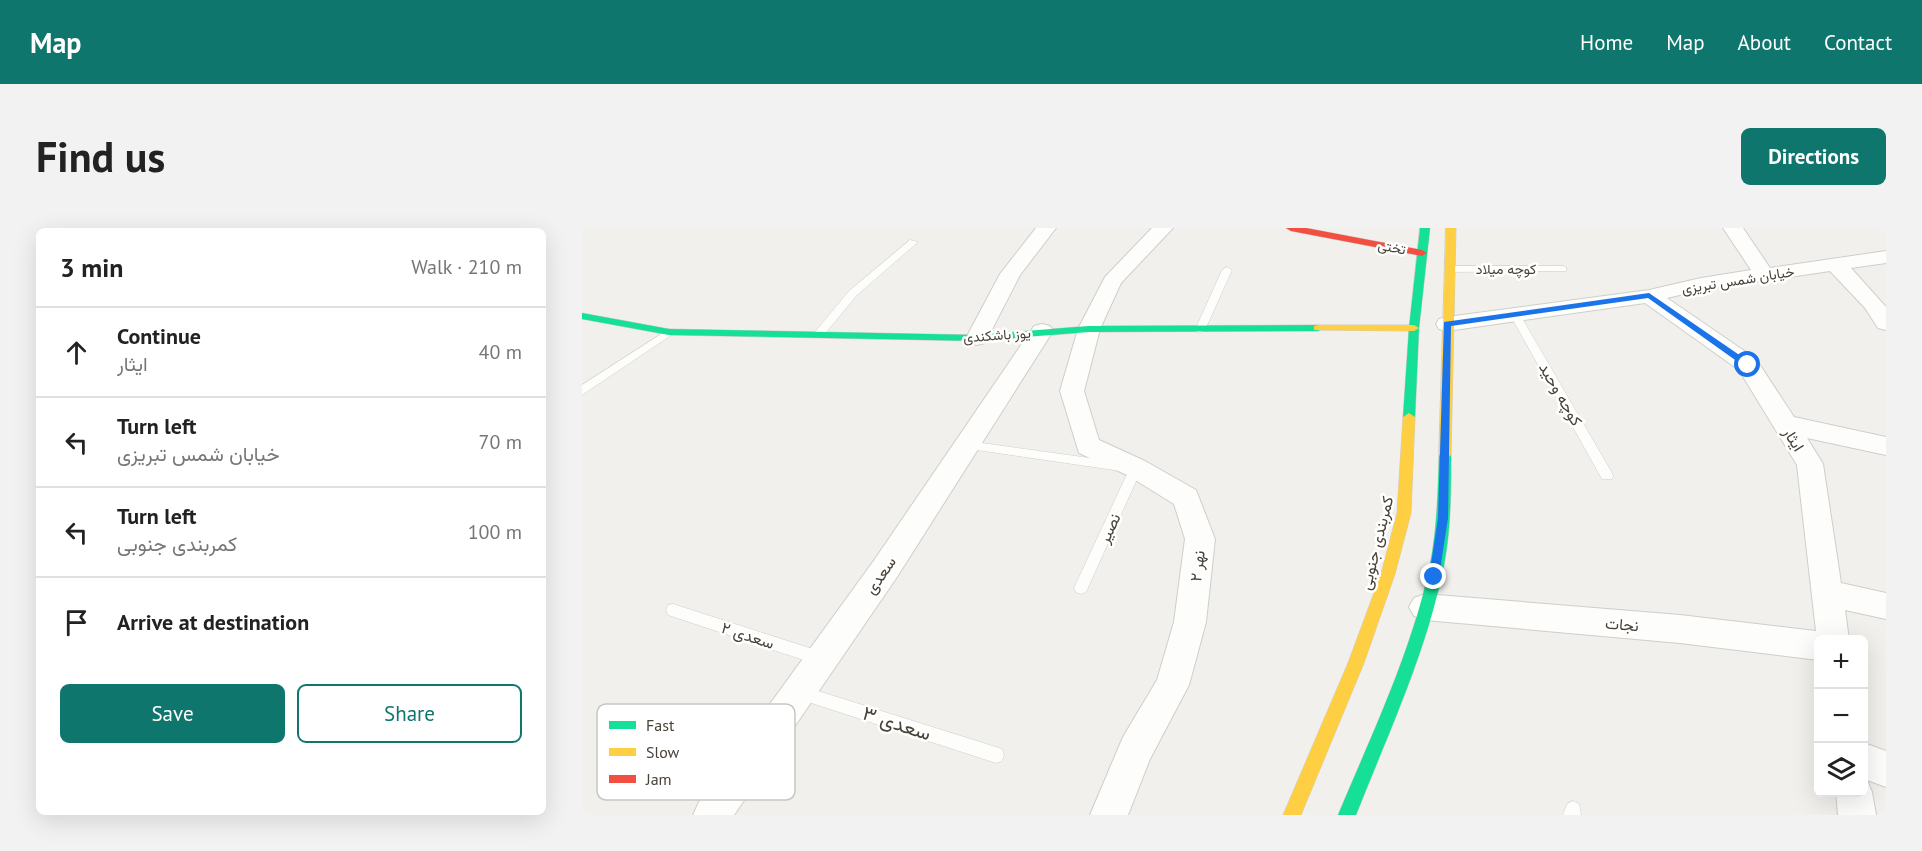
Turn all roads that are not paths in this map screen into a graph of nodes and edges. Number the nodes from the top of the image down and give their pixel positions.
1 (1046, 228) edge
2 (1163, 228) edge
3 (1291, 228) edge
4 (1425, 228) edge
5 (1451, 228) edge
6 (1733, 228) edge
7 (913, 242) dead end
8 (1422, 253) junction
9 (1886, 257) edge
10 (1836, 265) junction
11 (1563, 268) dead end
12 (1449, 269) junction
13 (1227, 270) dead end
14 (1764, 275) junction
15 (1649, 296) junction
16 (1514, 313) junction
17 (582, 316) edge
18 (1886, 323) edge
19 (1431, 326) junction
20 (1089, 329) junction
21 (1200, 330) junction
22 (1042, 331) junction
23 (669, 332) junction
24 (819, 334) junction
25 (977, 338) junction
26 (582, 391) edge
27 (1784, 424) junction
28 (967, 445) junction
29 (1886, 446) edge
30 (1136, 468) junction
31 (1607, 476) dead end
32 (1081, 588) dead end
33 (1827, 593) junction
34 (1886, 606) edge
35 (1425, 607) junction
36 (673, 610) dead end
37 (1832, 635) edge
38 (1814, 646) edge
39 (822, 659) junction
40 (799, 692) junction
41 (791, 704) edge
42 (996, 754) dead end
43 (1868, 763) edge
44 (1886, 769) edge
45 (1855, 797) edge
46 (723, 800) edge
47 (712, 815) edge
48 (1109, 815) edge
49 (1292, 815) edge
50 (1347, 815) edge
51 (1857, 815) edge

1 - 25 street
2 - 20 street, نهر ۲
3 - 8 main road, تختی
4 - 8 main road, کمربندی جنوبی
5 - 12 main road, کمربندی جنوبی
6 - 14 street
7 - 24 lane
8 - 19 main road, کمربندی جنوبی
9 - 10 street, خیابان شمس تبریزی
10 - 14 street, خیابان شمس تبریزی
10 - 18 street
11 - 12 lane, کوچه میلاد
12 - 19 main road, کمربندی جنوبی
13 - 21 lane
14 - 15 street, خیابان شمس تبریزی
15 - 16 street, خیابان شمس تبریزی
15 - 27 street, ایثار
16 - 19 street, خیابان شمس تبریزی
16 - 31 lane, کوچه وحید
17 - 23 main road, یوز باشکندی
19 - 21 main road, یوز باشکندی
19 - 35 main road, کمربندی جنوبی
19 - 49 main road, کمربندی جنوبی
20 - 21 main road, یوز باشکندی
20 - 22 main road, یوز باشکندی
20 - 30 street, نهر ۲
22 - 25 main road, یوز باشکندی
22 - 28 street, سعدی
23 - 24 main road, یوز باشکندی
23 - 26 lane
24 - 25 main road, یوز باشکندی
27 - 29 street
27 - 33 street, ایثار
28 - 30 lane
28 - 39 street, سعدی
30 - 32 lane, نصیر
30 - 48 street, نهر ۲
33 - 34 street
33 - 37 street, ایثار
35 - 38 street, نجات
35 - 50 main road, کمربندی جنوبی
36 - 39 lane, سعدی ۲
39 - 40 street, سعدی
40 - 41 street, سعدی
40 - 42 lane, سعدی ۳
43 - 44 street
45 - 51 street
46 - 47 street, سعدی

